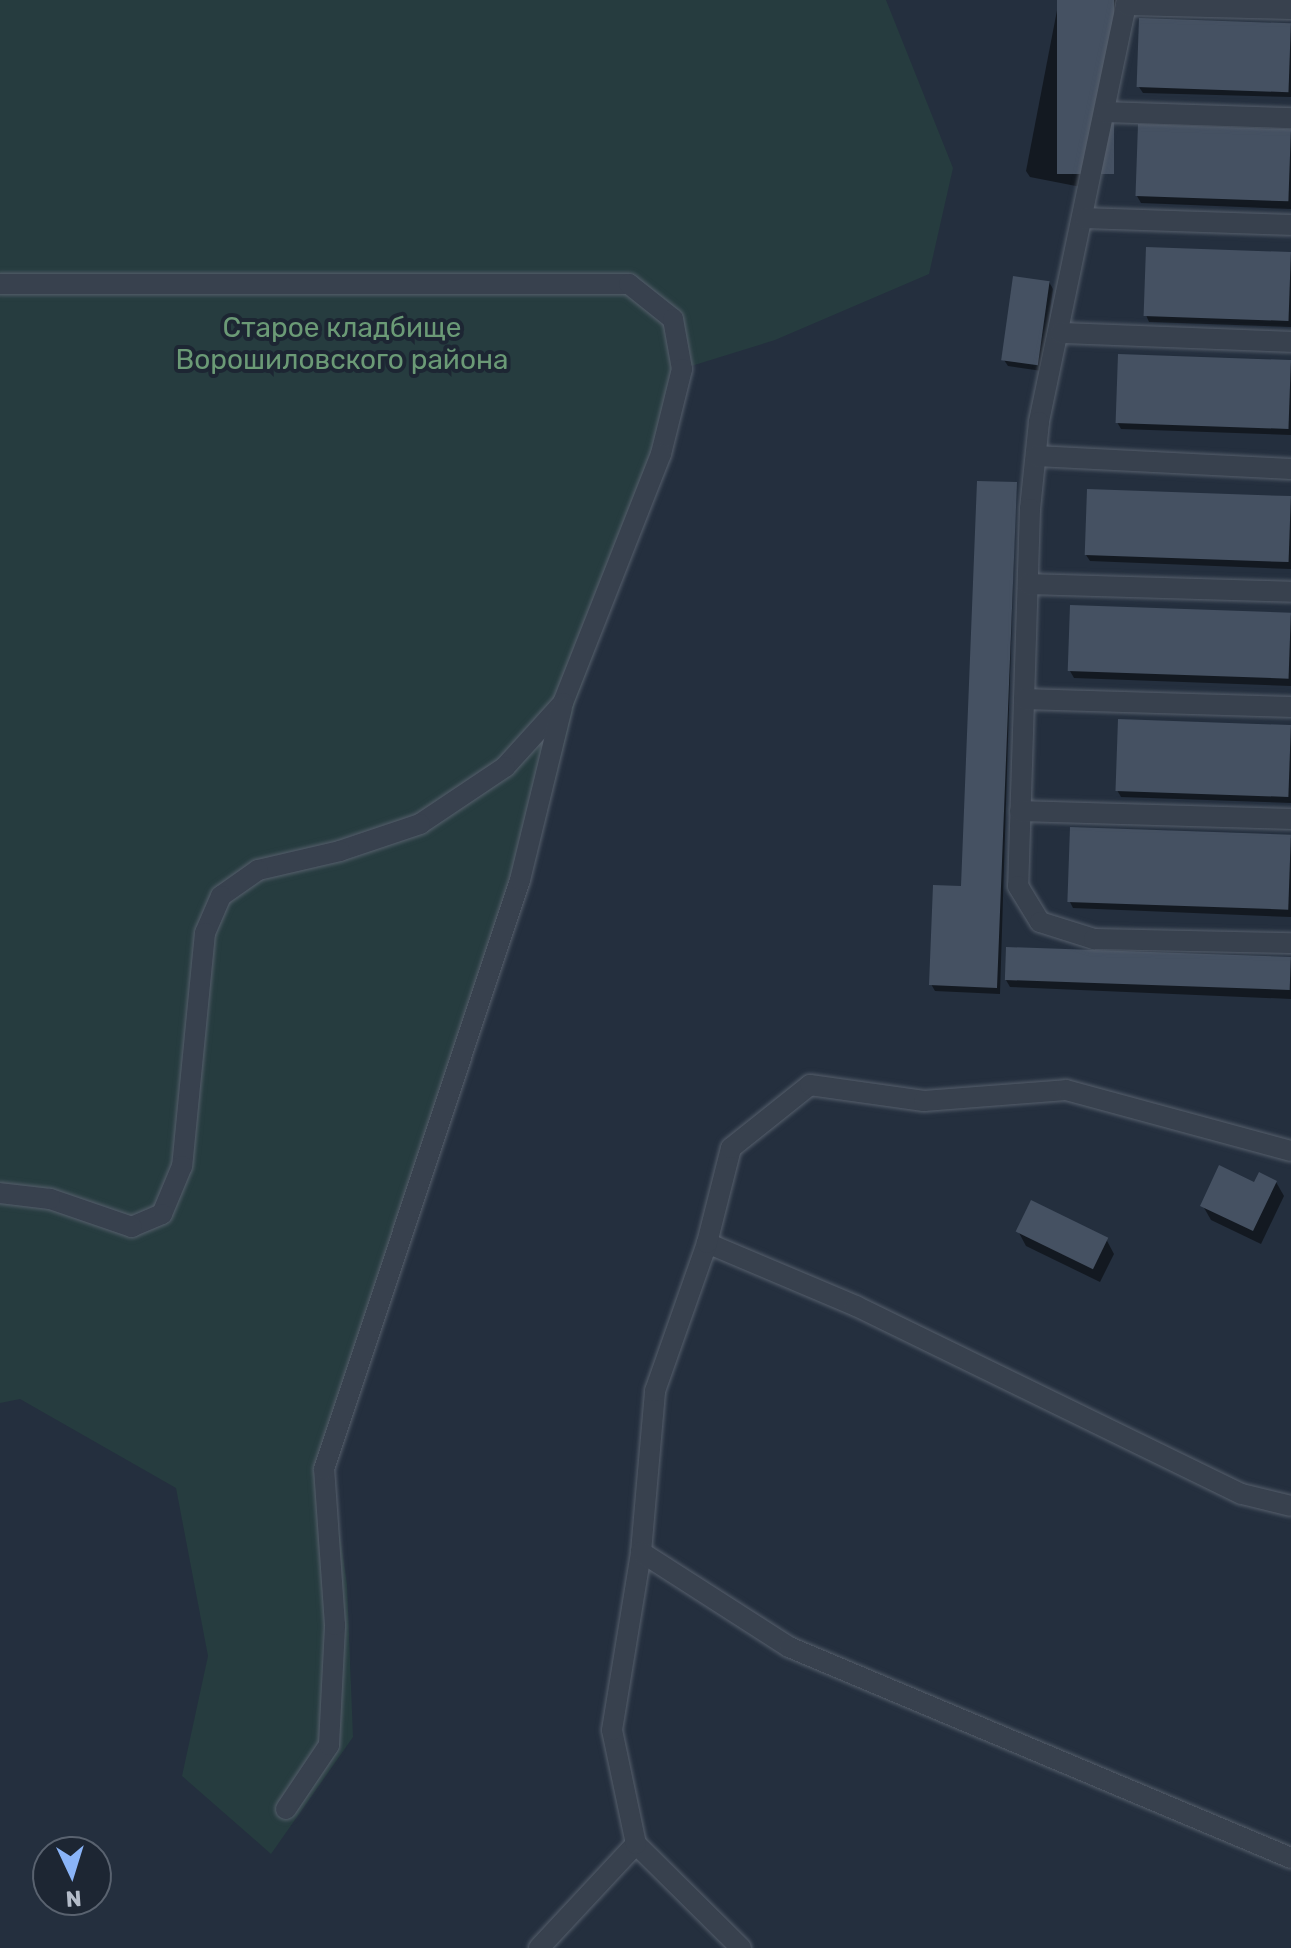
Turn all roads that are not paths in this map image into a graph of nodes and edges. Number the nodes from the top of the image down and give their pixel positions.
1 (1126, 3) edge
2 (1291, 9) edge
3 (1106, 112) junction
4 (1291, 118) edge
5 (1085, 218) junction
6 (1291, 225) edge
7 (0, 284) edge
8 (1060, 333) junction
9 (1291, 342) edge
10 (1036, 456) junction
11 (1291, 469) edge
12 (1028, 584) junction
13 (1291, 592) edge
14 (1024, 699) junction
15 (563, 703) junction
16 (1291, 707) edge
17 (1020, 811) junction
18 (1291, 819) edge
19 (1291, 943) edge
20 (1291, 1151) edge
21 (0, 1193) edge
22 (707, 1243) junction
23 (1291, 1506) edge
24 (641, 1552) junction
25 (286, 1809) dead end
26 (636, 1844) junction
27 (1291, 1858) edge
28 (539, 1948) edge
29 (741, 1948) edge

1 - 2 lane
1 - 3 lane
3 - 4 lane
3 - 5 lane
5 - 6 lane
5 - 8 lane
7 - 15 lane
8 - 9 lane
8 - 10 lane
10 - 11 lane
10 - 12 lane
12 - 13 lane
12 - 14 lane
14 - 16 lane
14 - 17 lane
15 - 21 lane
15 - 25 lane
17 - 18 lane
17 - 19 lane
20 - 22 lane
22 - 23 lane
22 - 24 lane
24 - 26 lane
24 - 27 lane
26 - 28 lane
26 - 29 lane

